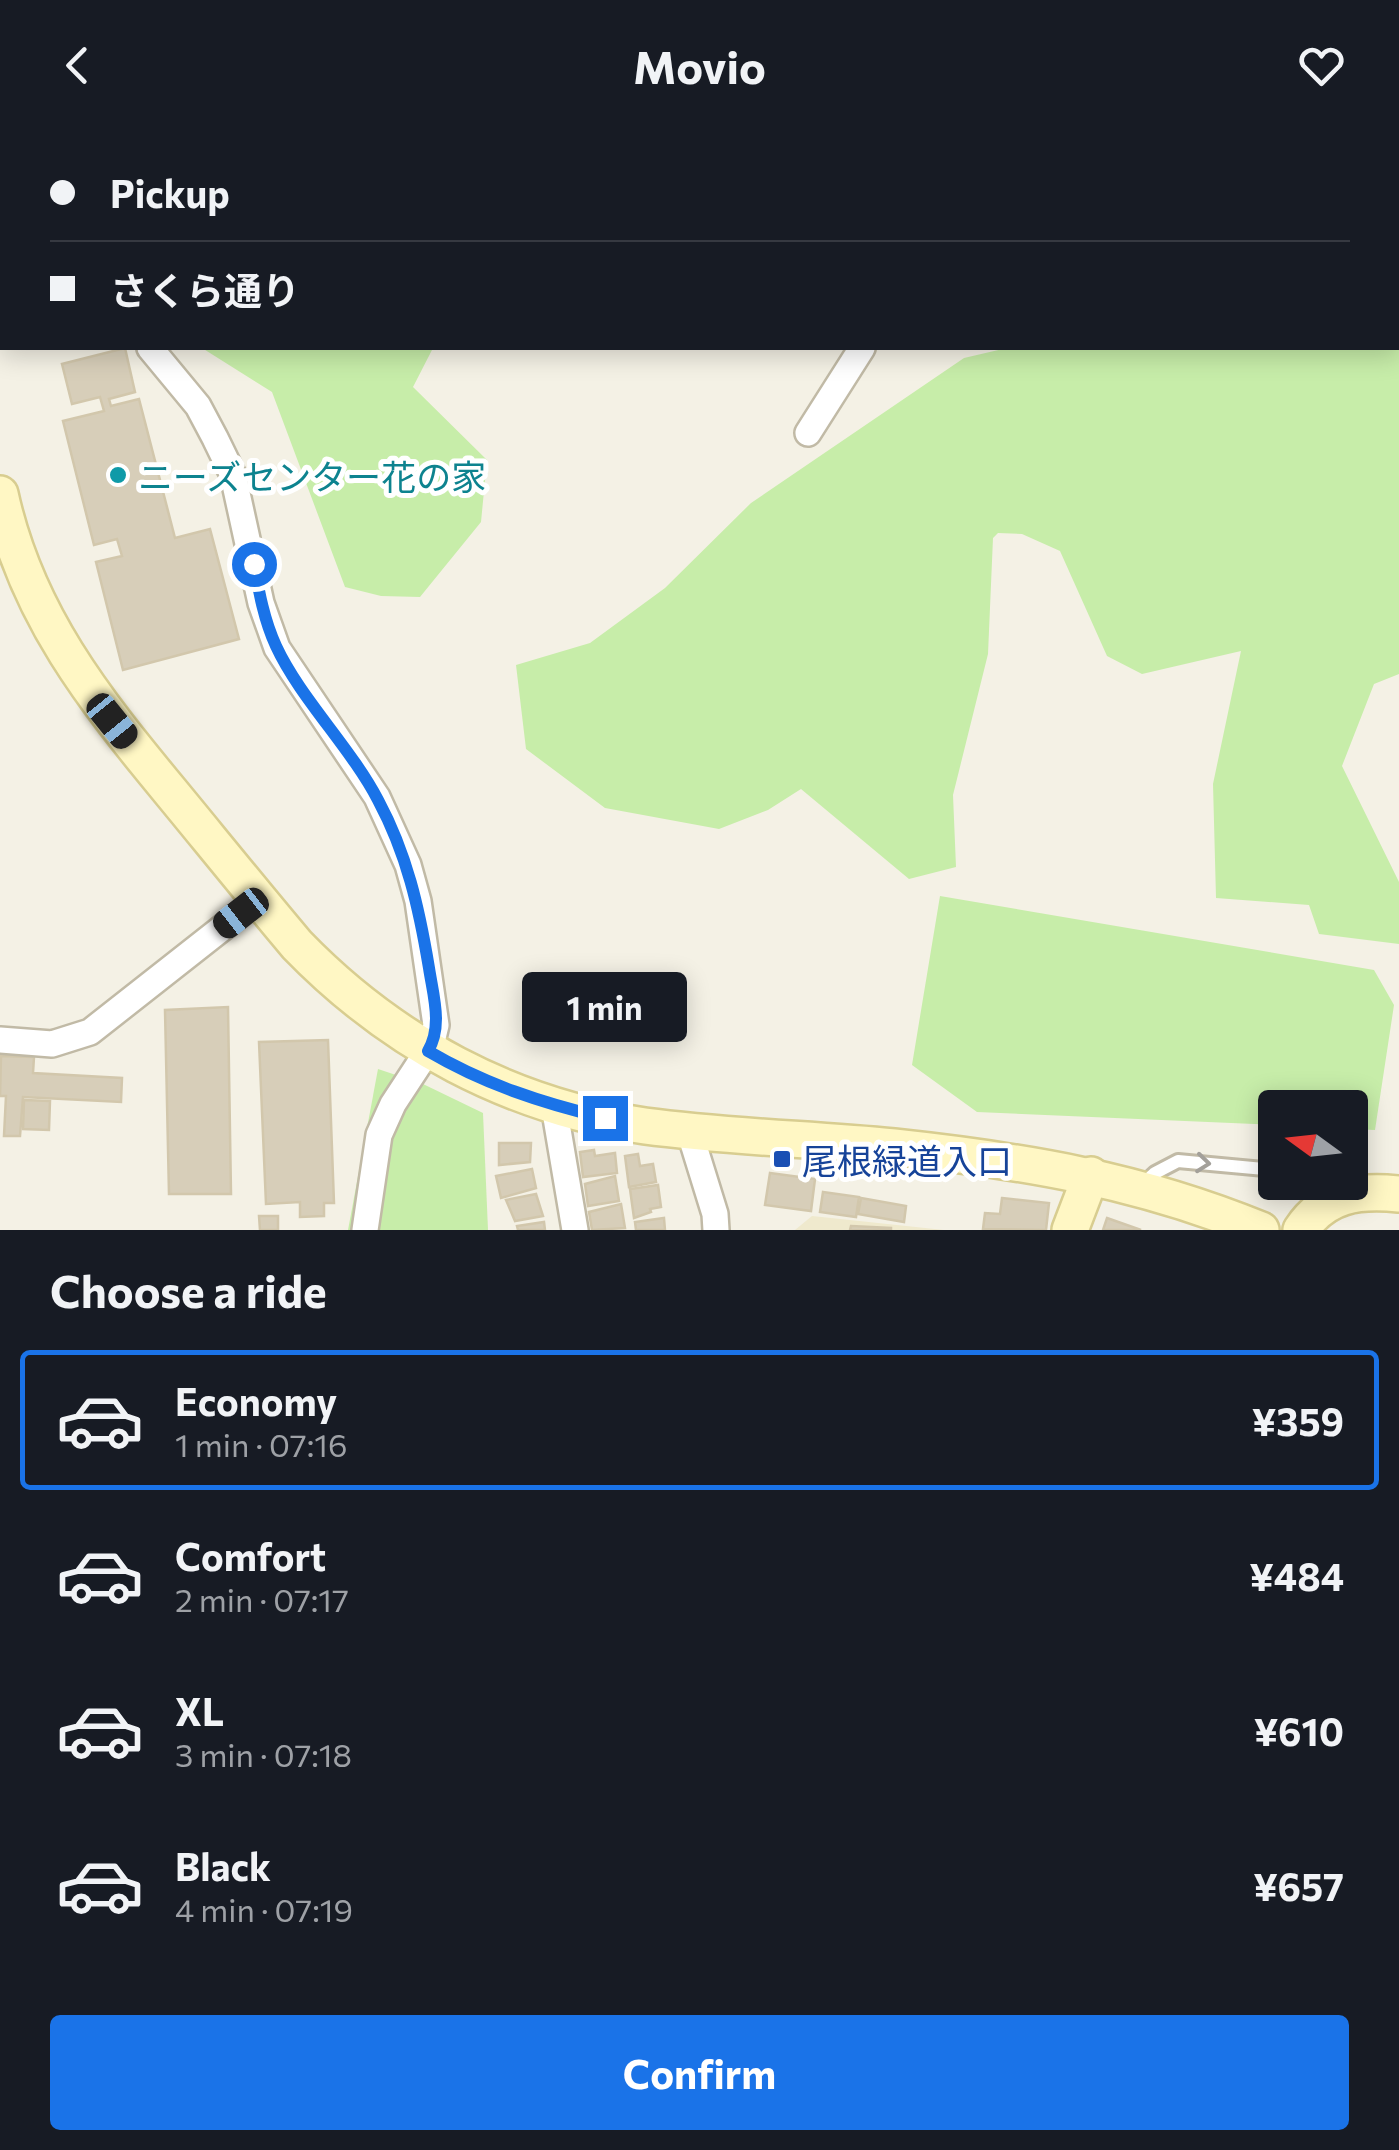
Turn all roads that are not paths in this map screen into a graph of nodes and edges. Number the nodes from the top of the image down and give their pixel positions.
1 (152, 350) edge
2 (861, 350) edge
3 (808, 433) dead end
4 (0, 494) edge
5 (7, 551) edge
6 (259, 899) junction
7 (0, 1040) edge
8 (428, 1051) junction
9 (554, 1106) junction
10 (689, 1130) junction
11 (1258, 1168) edge
12 (1091, 1175) junction
13 (1139, 1188) junction
14 (1372, 1189) edge
15 (365, 1230) edge
16 (575, 1230) edge
17 (716, 1230) edge
18 (1070, 1230) edge
19 (1261, 1230) edge
20 (1301, 1230) edge

1 - 8 street
2 - 3 street
4 - 5 street
5 - 6 street
6 - 7 street
6 - 8 street
8 - 9 street
8 - 15 street
9 - 10 street
9 - 16 street
10 - 12 street
10 - 17 street
13 -> 11 lane
12 - 13 street
12 - 18 street
13 - 19 street
14 - 20 street

